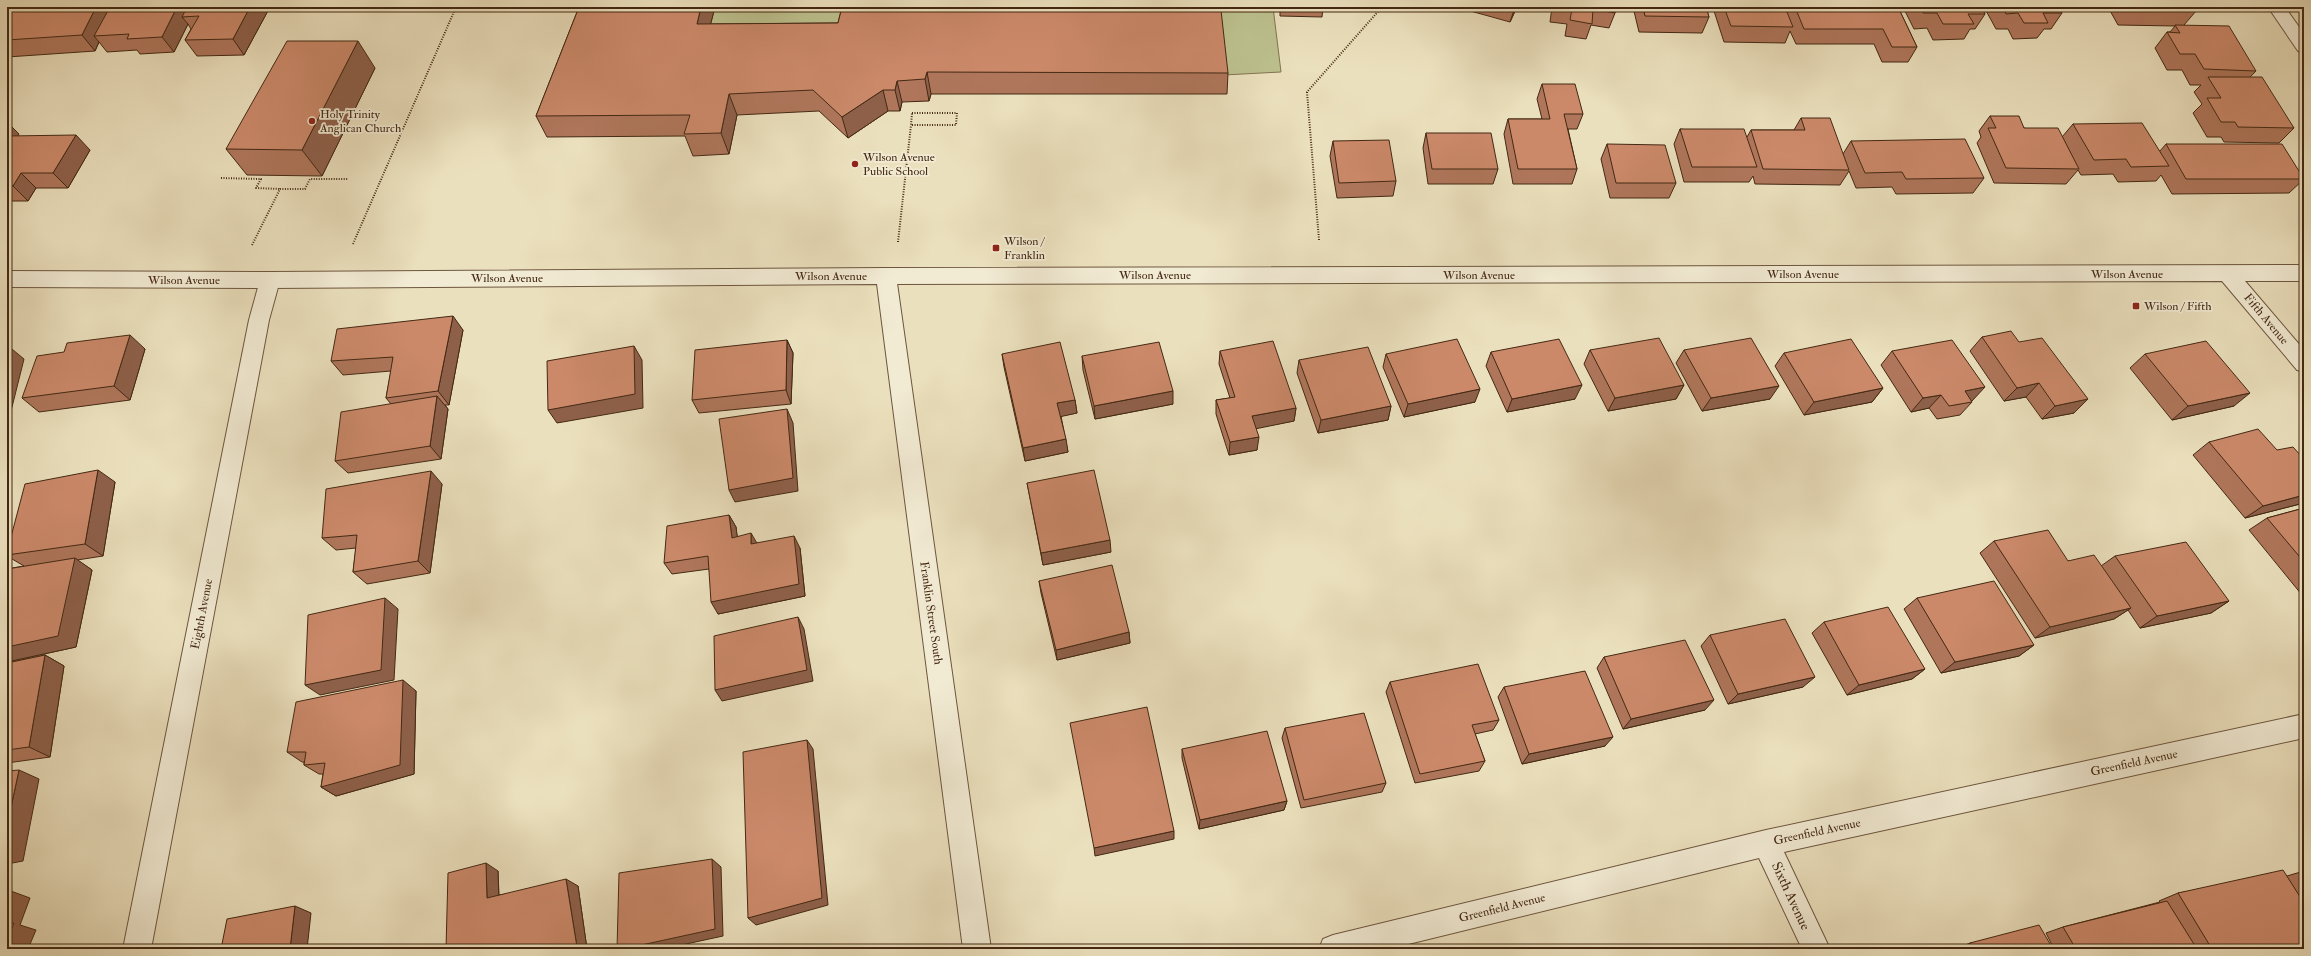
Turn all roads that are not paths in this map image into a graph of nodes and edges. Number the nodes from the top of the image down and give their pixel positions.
1 (2276, 7) edge
2 (2304, 47) edge
3 (2227, 273) junction
4 (2304, 273) edge
5 (886, 276) junction
6 (7, 279) edge
7 (270, 280) junction
8 (2304, 364) edge
9 (2304, 726) edge
10 (1766, 843) junction
11 (137, 949) edge
12 (977, 949) edge
13 (1333, 949) edge
14 (1816, 949) edge

1 - 2 street
3 - 4 street, Wilson Avenue
3 - 5 street, Wilson Avenue
3 - 8 street, Fifth Avenue
5 - 7 street, Wilson Avenue
5 - 12 street, Franklin Street South
6 - 7 street, Wilson Avenue
7 - 11 street, Eighth Avenue
9 - 10 street, Greenfield Avenue
10 - 13 street, Greenfield Avenue
10 - 14 street, Sixth Avenue

